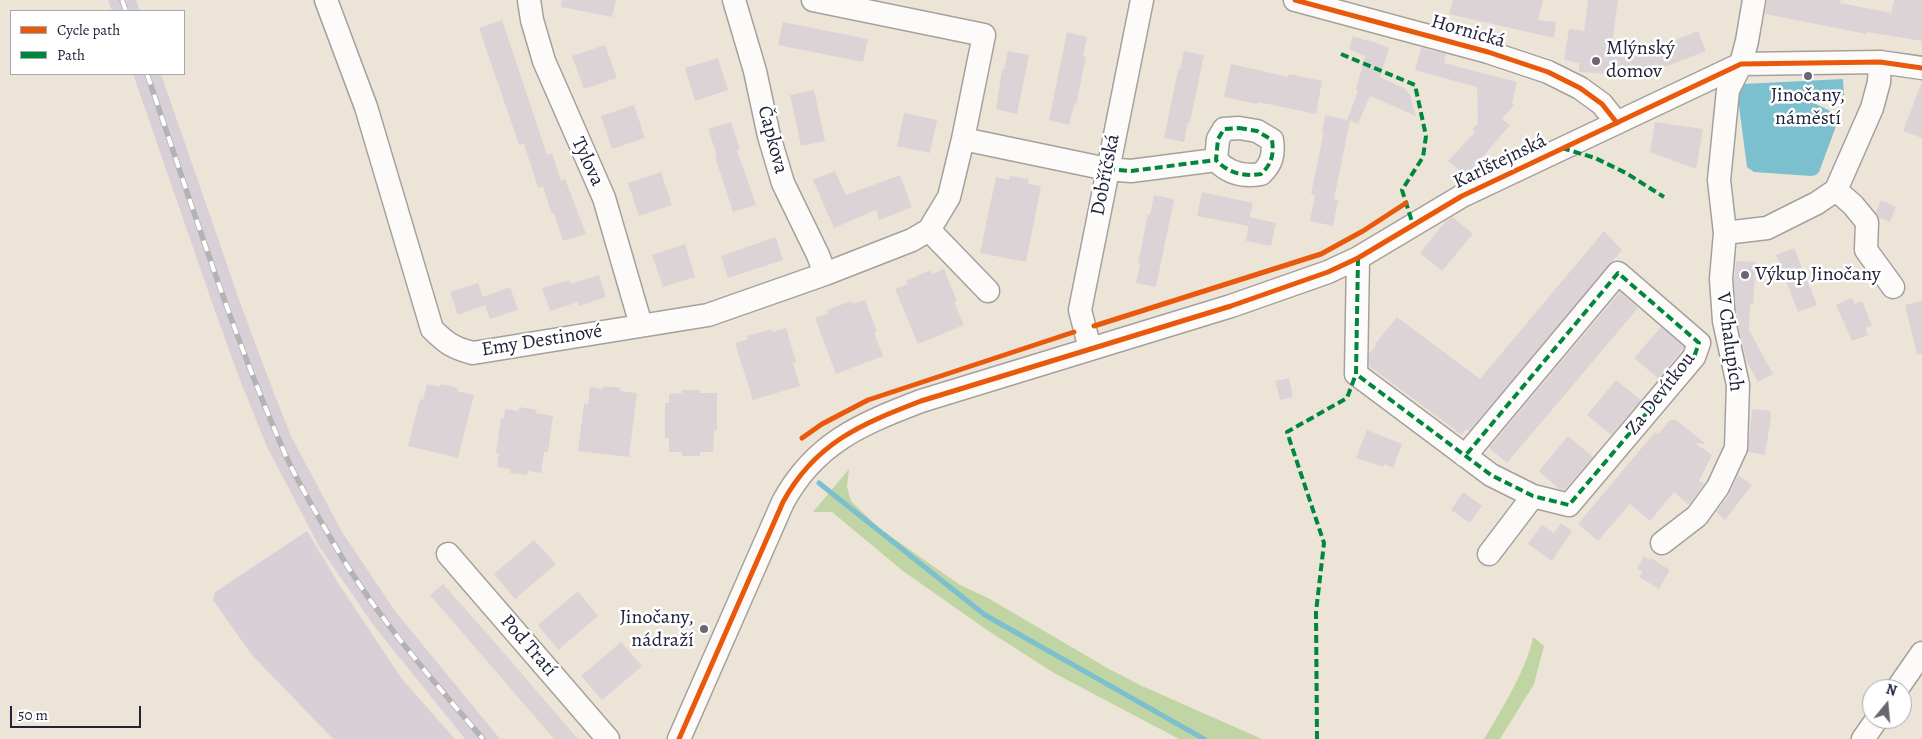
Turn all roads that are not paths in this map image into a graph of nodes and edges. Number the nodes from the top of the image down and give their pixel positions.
1 (326, 0) edge
2 (529, 0) edge
3 (734, 0) edge
4 (813, 0) edge
5 (1142, 0) edge
6 (1295, 0) edge
7 (1754, 0) edge
8 (1880, 62) junction
9 (1740, 64) junction
10 (1922, 68) edge
11 (1617, 123) junction
12 (963, 140) junction
13 (1216, 160) dead end
14 (1107, 169) junction
15 (1836, 190) junction
16 (930, 230) junction
17 (1725, 233) junction
18 (1358, 258) junction
19 (825, 274) junction
20 (1893, 287) dead end
21 (988, 291) dead end
22 (641, 325) junction
23 (1090, 349) junction
24 (1464, 456) junction
25 (1533, 496) junction
26 (1662, 544) dead end
27 (448, 554) dead end
28 (1489, 554) dead end
29 (1922, 653) edge
30 (1905, 679) edge
31 (608, 739) edge
32 (679, 739) edge

1 - 22 street, Emy Destinové
2 - 22 street, Tylova
3 - 19 street, Čapkova
4 - 12 street
5 - 14 street, Dobříčská
6 - 11 street, Hornická
7 - 9 street, V Chalupích
8 - 9 street
8 - 10 street
8 - 15 street
9 - 11 street, Karlštejnská
9 - 17 street, V Chalupích
11 - 18 street, Karlštejnská
12 - 14 street
12 - 16 street
13 - 14 street
14 - 23 street, Dobříčská
15 - 17 street
15 - 20 street
16 - 19 street, Emy Destinové
16 - 21 street
17 - 26 street, V Chalupích
18 - 23 street, Karlštejnská
18 - 24 street, Za Devítkou
19 - 22 street, Emy Destinové
23 - 32 street, Karlštejnská
24 - 25 street, Za Devítkou
24 - 25 street, Za Devítkou
25 - 28 street
27 - 31 street, Pod Tratí
29 - 30 street

